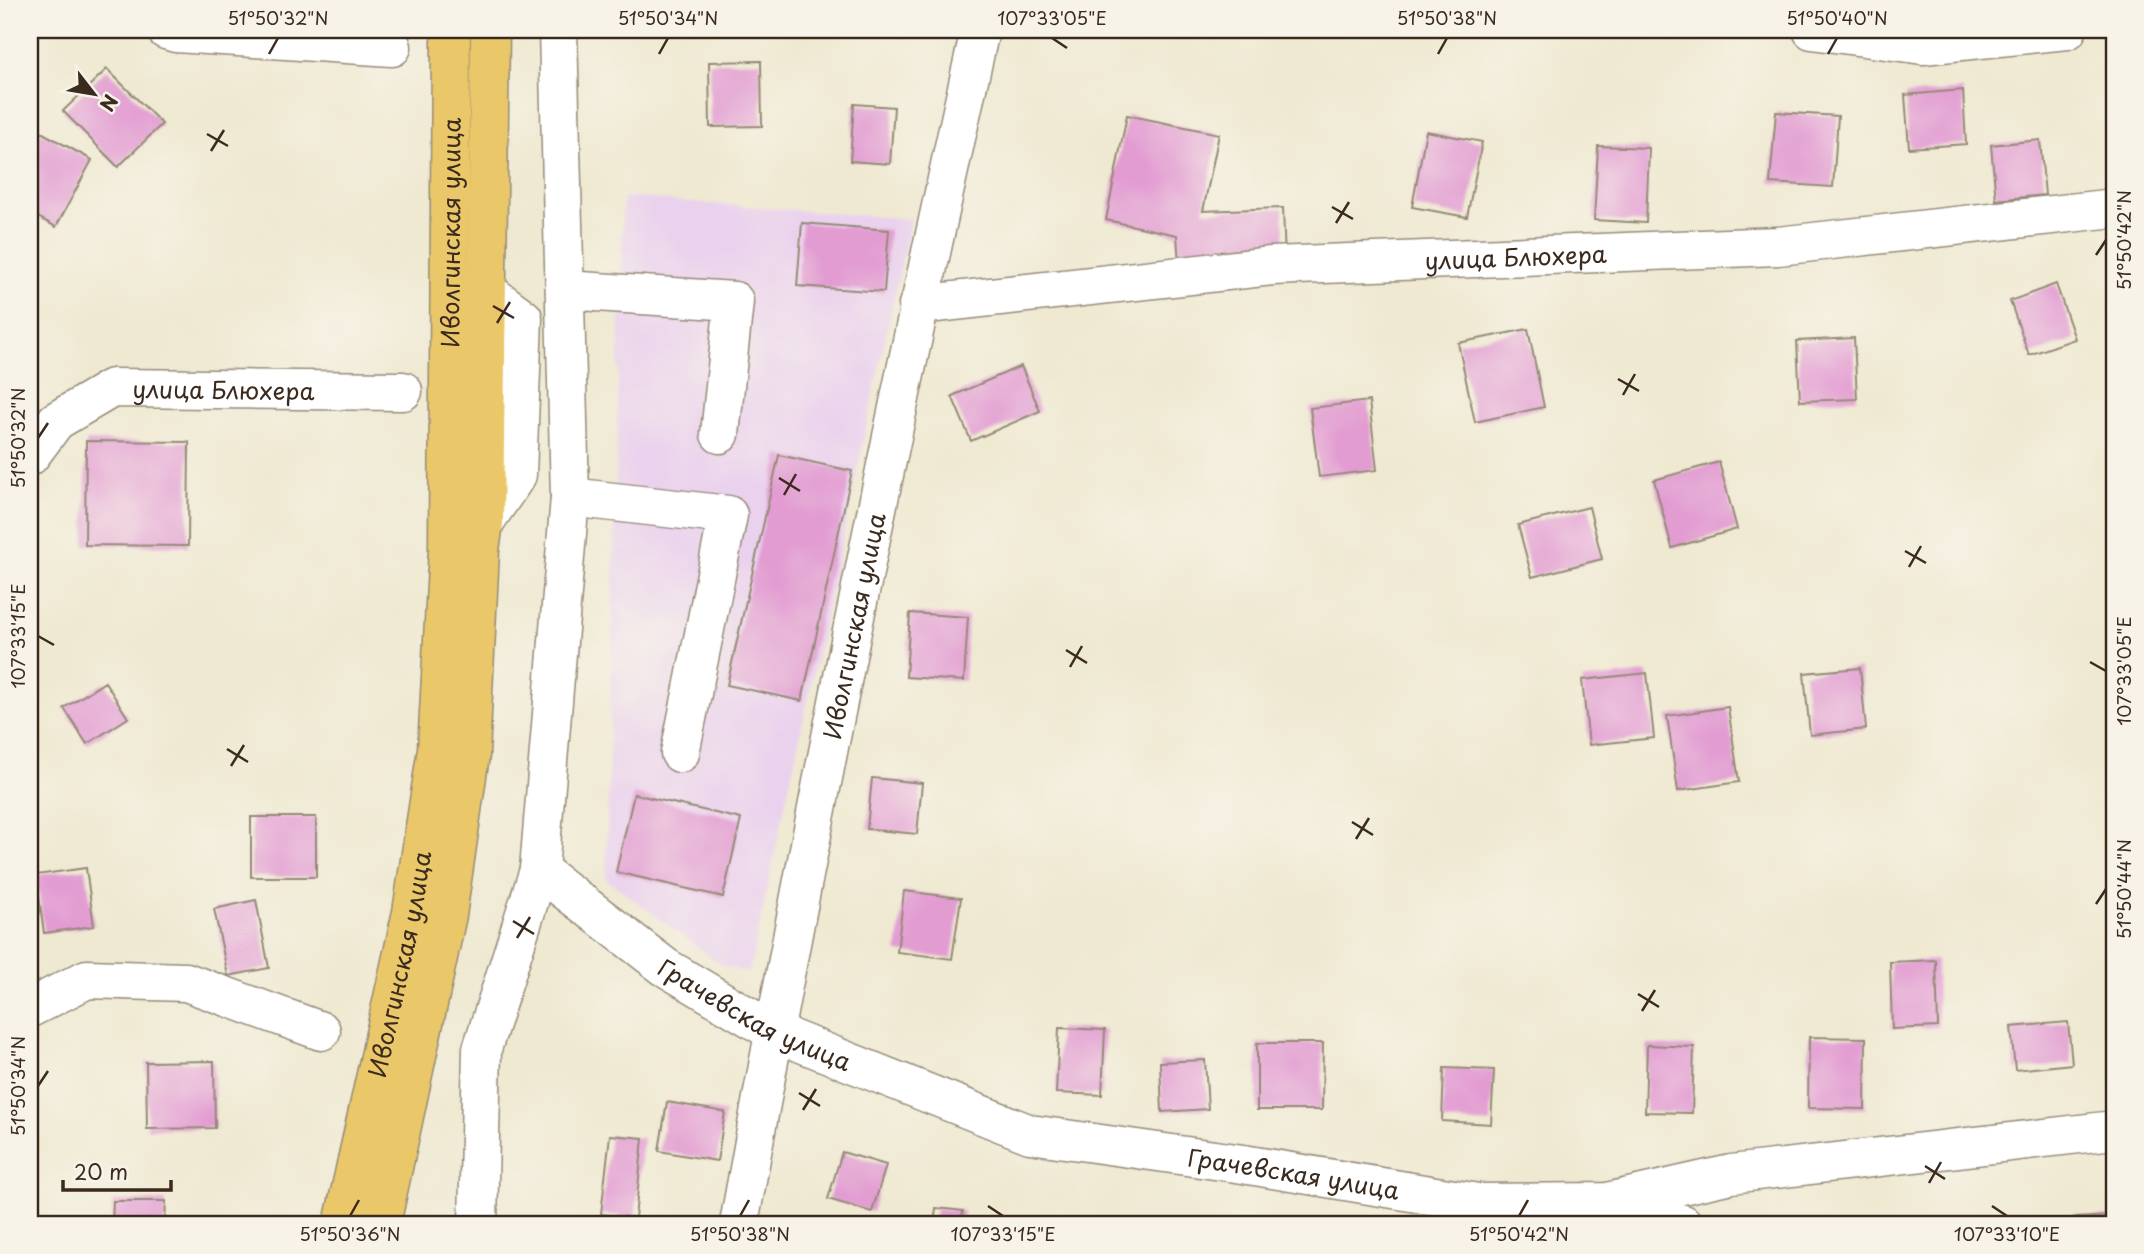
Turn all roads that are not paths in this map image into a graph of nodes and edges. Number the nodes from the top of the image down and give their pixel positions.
1 (166, 30) edge
2 (451, 30) edge
3 (491, 30) edge
4 (558, 30) edge
5 (980, 30) edge
6 (1812, 30) edge
7 (2067, 30) edge
8 (392, 47) dead end
9 (2114, 208) edge
10 (565, 290) junction
11 (918, 305) junction
12 (403, 391) dead end
13 (720, 433) dead end
14 (30, 456) edge
15 (570, 497) junction
16 (680, 754) dead end
17 (539, 870) junction
18 (30, 1008) edge
19 (321, 1031) dead end
20 (774, 1032) junction
21 (2114, 1130) edge
22 (1607, 1202) junction
23 (1475, 1214) edge
24 (343, 1224) edge
25 (381, 1224) edge
26 (478, 1224) edge
27 (739, 1224) edge
28 (1683, 1224) edge

1 - 8 street
2 - 24 main road, Иволгинская улица
3 - 25 main road, Иволгинская улица
4 - 10 street
5 - 11 street, Иволгинская улица
6 - 7 street
9 - 11 street, улица Блюхера
10 - 13 street
10 - 15 street
11 - 20 street, Иволгинская улица
12 - 14 street, улица Блюхера
15 - 16 street
15 - 17 street
17 - 20 street, Грачевская улица
17 - 26 street
18 - 19 street
20 - 23 street, Грачевская улица
20 - 27 street, Иволгинская улица
21 - 22 street, Грачевская улица
22 - 23 street, Грачевская улица
22 - 28 street

